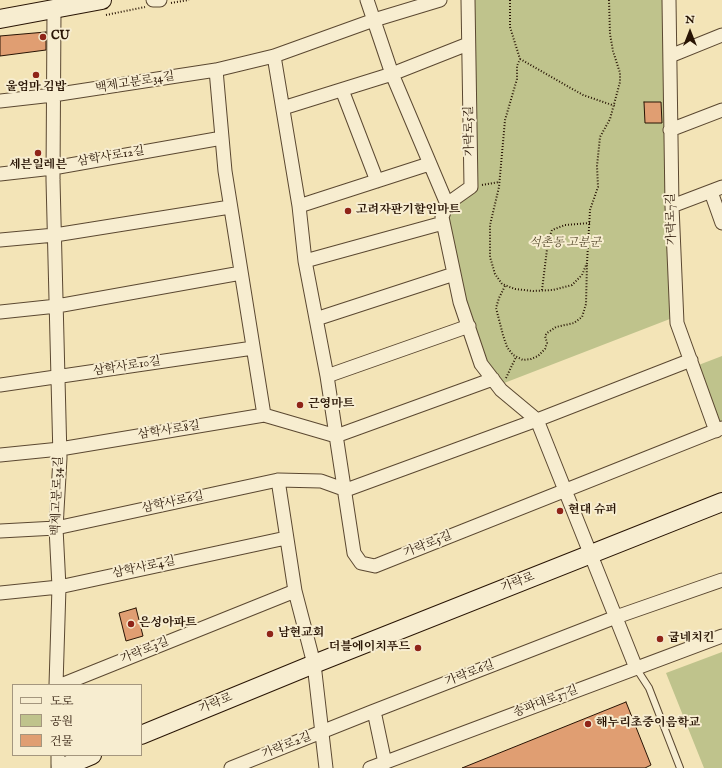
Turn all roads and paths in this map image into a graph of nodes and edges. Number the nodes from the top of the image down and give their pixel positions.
1 (189, 0) edge
2 (366, 0) edge
3 (440, 0) edge
4 (468, 0) edge
5 (510, 0) edge
6 (610, 0) edge
7 (669, 0) edge
8 (157, 2) edge
9 (100, 8) edge
10 (54, 10) junction
11 (0, 19) edge
12 (374, 20) junction
13 (722, 35) edge
14 (468, 44) junction
15 (274, 56) junction
16 (670, 56) junction
17 (520, 59) junction
18 (216, 70) junction
19 (392, 74) junction
20 (342, 90) junction
21 (54, 95) junction
22 (0, 101) edge
23 (615, 106) junction
24 (283, 108) junction
25 (722, 110) edge
26 (670, 130) junction
27 (222, 138) junction
28 (430, 164) junction
29 (53, 168) junction
30 (0, 174) edge
31 (377, 181) junction
32 (500, 182) junction
33 (471, 187) junction
34 (717, 189) edge
35 (447, 204) junction
36 (298, 206) junction
37 (672, 206) junction
38 (230, 207) junction
39 (443, 223) junction
40 (590, 223) junction
41 (722, 223) edge
42 (55, 235) junction
43 (0, 240) edge
44 (305, 261) junction
45 (587, 263) junction
46 (241, 273) junction
47 (454, 274) junction
48 (505, 286) junction
49 (542, 290) junction
50 (57, 306) junction
51 (0, 312) edge
52 (316, 319) junction
53 (468, 326) junction
54 (253, 348) junction
55 (516, 357) junction
56 (691, 360) junction
57 (327, 376) junction
58 (58, 378) junction
59 (493, 379) junction
60 (0, 385) edge
61 (501, 390) junction
62 (264, 415) junction
63 (537, 420) junction
64 (719, 429) edge
65 (336, 436) junction
66 (60, 449) junction
67 (0, 455) edge
68 (278, 480) junction
69 (346, 490) junction
70 (565, 490) junction
71 (722, 502) edge
72 (56, 528) junction
73 (0, 531) edge
74 (286, 538) junction
75 (591, 555) junction
76 (722, 580) edge
77 (59, 587) junction
78 (295, 591) junction
79 (0, 593) edge
80 (616, 617) junction
81 (722, 636) edge
82 (314, 664) junction
83 (636, 668) junction
84 (56, 684) edge
85 (63, 684) edge
86 (374, 711) junction
87 (321, 732) junction
88 (142, 735) edge
89 (58, 756) edge
90 (89, 756) edge
91 (385, 763) junction
92 (59, 768) edge
93 (231, 768) edge
94 (326, 768) edge
95 (370, 768) edge
96 (680, 768) edge

1 - 8 path
2 - 12 street
3 - 12 street
4 - 14 street, 가락로5길
5 - 17 path
6 - 23 path
7 - 16 street, 가락로7길
8 - 9 path
9 - 10 street
10 - 11 street
10 - 21 street, 백제고분로34길
12 - 15 street
12 - 19 street
13 - 16 street
14 - 19 street
14 - 33 street, 가락로5길
15 - 18 street, 백제고분로34길
15 - 24 street, 가락로5길
16 - 26 street, 가락로7길
17 - 23 path
17 - 32 path
18 - 21 street, 백제고분로34길
18 - 27 street
19 - 20 street
19 - 28 street
20 - 24 street
20 - 31 street
21 - 22 street, 백제고분로34길
21 - 29 street, 백제고분로34길
23 - 40 path
24 - 36 street, 가락로5길
25 - 26 street
26 - 37 street, 가락로7길
27 - 29 street, 삼학사로12길
27 - 38 street
28 - 31 street
28 - 35 street
29 - 30 street, 삼학사로12길
29 - 42 street, 백제고분로34길
31 - 36 street
32 - 33 path
32 - 48 path
33 - 35 street
34 - 37 street
34 - 41 street
35 - 39 street
36 - 44 street, 가락로5길
37 - 56 street, 가락로7길
38 - 42 street
38 - 46 street
39 - 44 street
39 - 47 street
40 - 45 path
40 - 49 path
42 - 43 street
42 - 50 street, 백제고분로34길
44 - 52 street, 가락로5길
45 - 49 path
45 - 55 path
46 - 50 street
46 - 54 street
47 - 52 street
47 - 53 street
48 - 49 path
48 - 55 path
50 - 51 street
50 - 58 street, 백제고분로34길
52 - 57 street, 가락로5길
53 - 57 street
53 - 59 street
54 - 58 street, 삼학사로10길
54 - 62 street
55 - 61 path
56 - 63 street
56 - 64 street, 가락로7길
57 - 65 street, 가락로5길
58 - 60 street, 삼학사로10길
58 - 66 street, 백제고분로34길
59 - 61 street
59 - 65 street
61 - 63 street
62 - 65 street, 삼학사로8길
62 - 66 street, 삼학사로8길
63 - 69 street
63 - 70 street
64 - 70 street, 가락로5길
65 - 69 street, 가락로5길
66 - 67 street, 삼학사로8길
66 - 72 street, 백제고분로34길
68 - 69 street, 삼학사로6길
68 - 72 street, 삼학사로6길
68 - 74 street
69 - 70 street, 가락로5길
70 - 75 street
71 - 75 street, 가락로
72 - 73 street, 삼학사로6길
72 - 77 street, 백제고분로34길
74 - 77 street, 삼학사로4길
74 - 78 street
75 - 80 street
75 - 82 street, 가락로
76 - 80 street, 가락로6길
77 - 79 street, 삼학사로4길
77 - 84 street, 백제고분로34길
78 - 82 street
78 - 85 street, 가락로3길
80 - 83 street
80 - 86 street, 가락로6길
81 - 83 street, 송파대로37길
82 - 87 street
82 - 88 street, 가락로
83 - 91 street, 송파대로37길
83 - 96 lane
86 - 87 street, 가락로6길
86 - 91 street
87 - 93 street, 가락로2길
87 - 94 street
89 - 92 street
90 - 92 street
91 - 95 street, 송파대로37길

